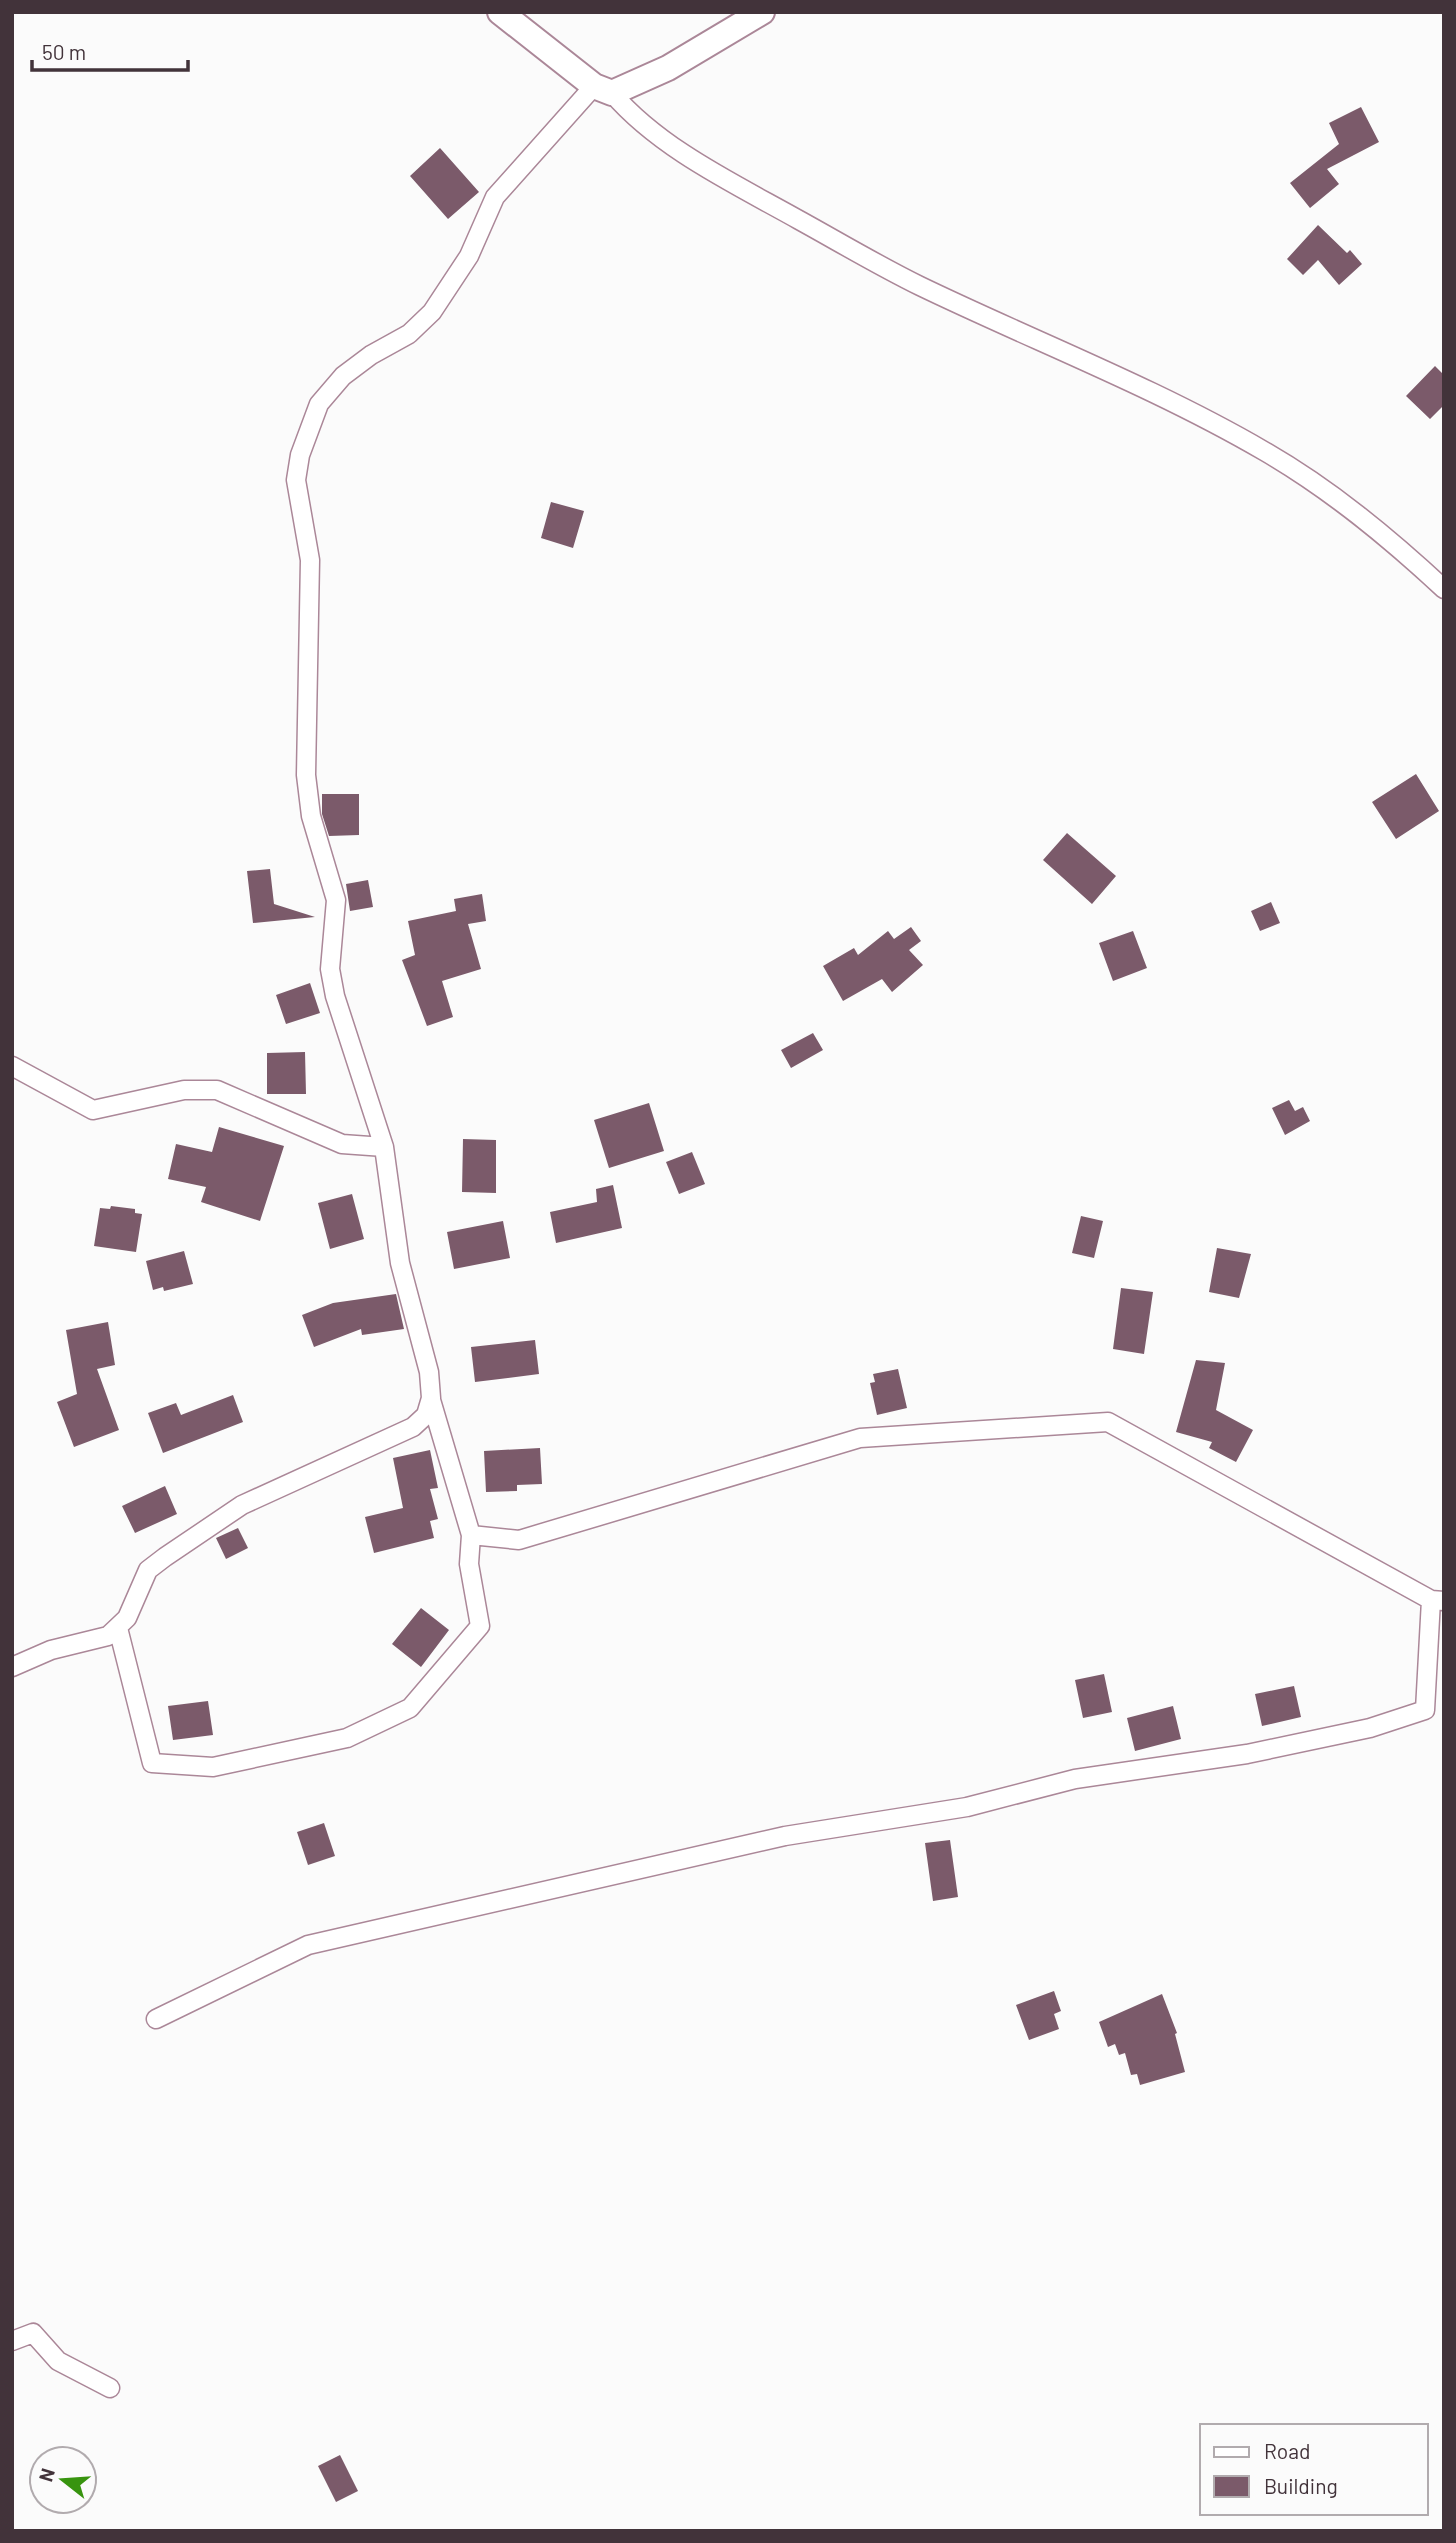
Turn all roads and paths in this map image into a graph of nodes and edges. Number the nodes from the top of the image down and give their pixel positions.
1 (500, 12) edge
2 (762, 12) edge
3 (603, 89) junction
4 (1444, 589) edge
5 (12, 1066) edge
6 (384, 1147) junction
7 (431, 1398) junction
8 (471, 1535) junction
9 (1437, 1600) edge
10 (118, 1628) junction
11 (12, 1667) edge
12 (156, 2019) dead end
13 (12, 2341) edge
14 (110, 2388) dead end

1 - 3 street
2 - 3 street
3 - 4 street
3 - 6 street
5 - 6 street
6 - 7 street
7 - 8 street
7 - 10 street
8 - 9 street
8 - 10 street
9 - 12 street
10 - 11 street
13 - 14 street

